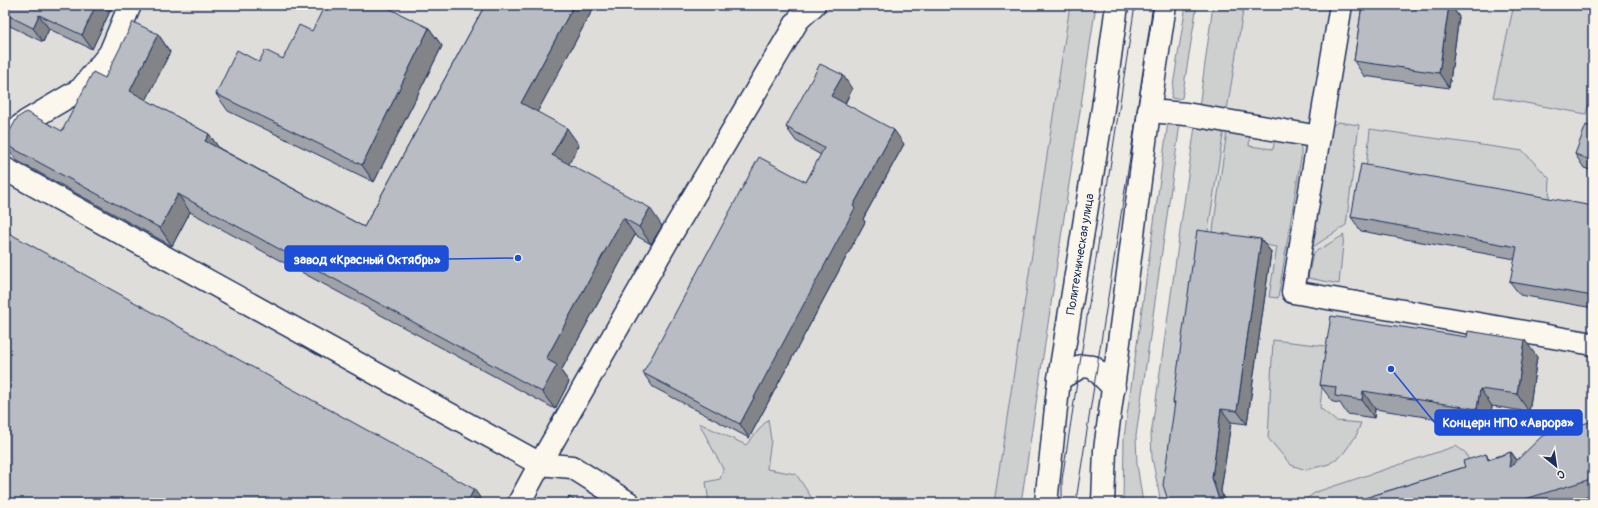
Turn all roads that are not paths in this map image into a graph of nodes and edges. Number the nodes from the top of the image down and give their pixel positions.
1 (130, 5) edge
2 (814, 5) edge
3 (1117, 5) edge
4 (1165, 5) edge
5 (1341, 5) edge
6 (1149, 111) junction
7 (1319, 137) junction
8 (5, 138) edge
9 (5, 169) edge
10 (1593, 344) edge
11 (1059, 380) junction
12 (1114, 388) junction
13 (540, 464) junction
14 (519, 503) edge
15 (629, 503) edge
16 (1046, 503) edge
17 (1103, 503) edge

1 - 8 main road
2 - 13 main road
3 - 11 main road, Политехническая улица
4 - 6 main road
5 - 7 main road
6 - 7 main road
6 - 12 main road
7 - 10 main road
9 - 13 main road
11 - 12 main road
11 - 16 main road, Политехническая улица
12 - 17 main road
13 - 14 main road
13 - 15 main road

